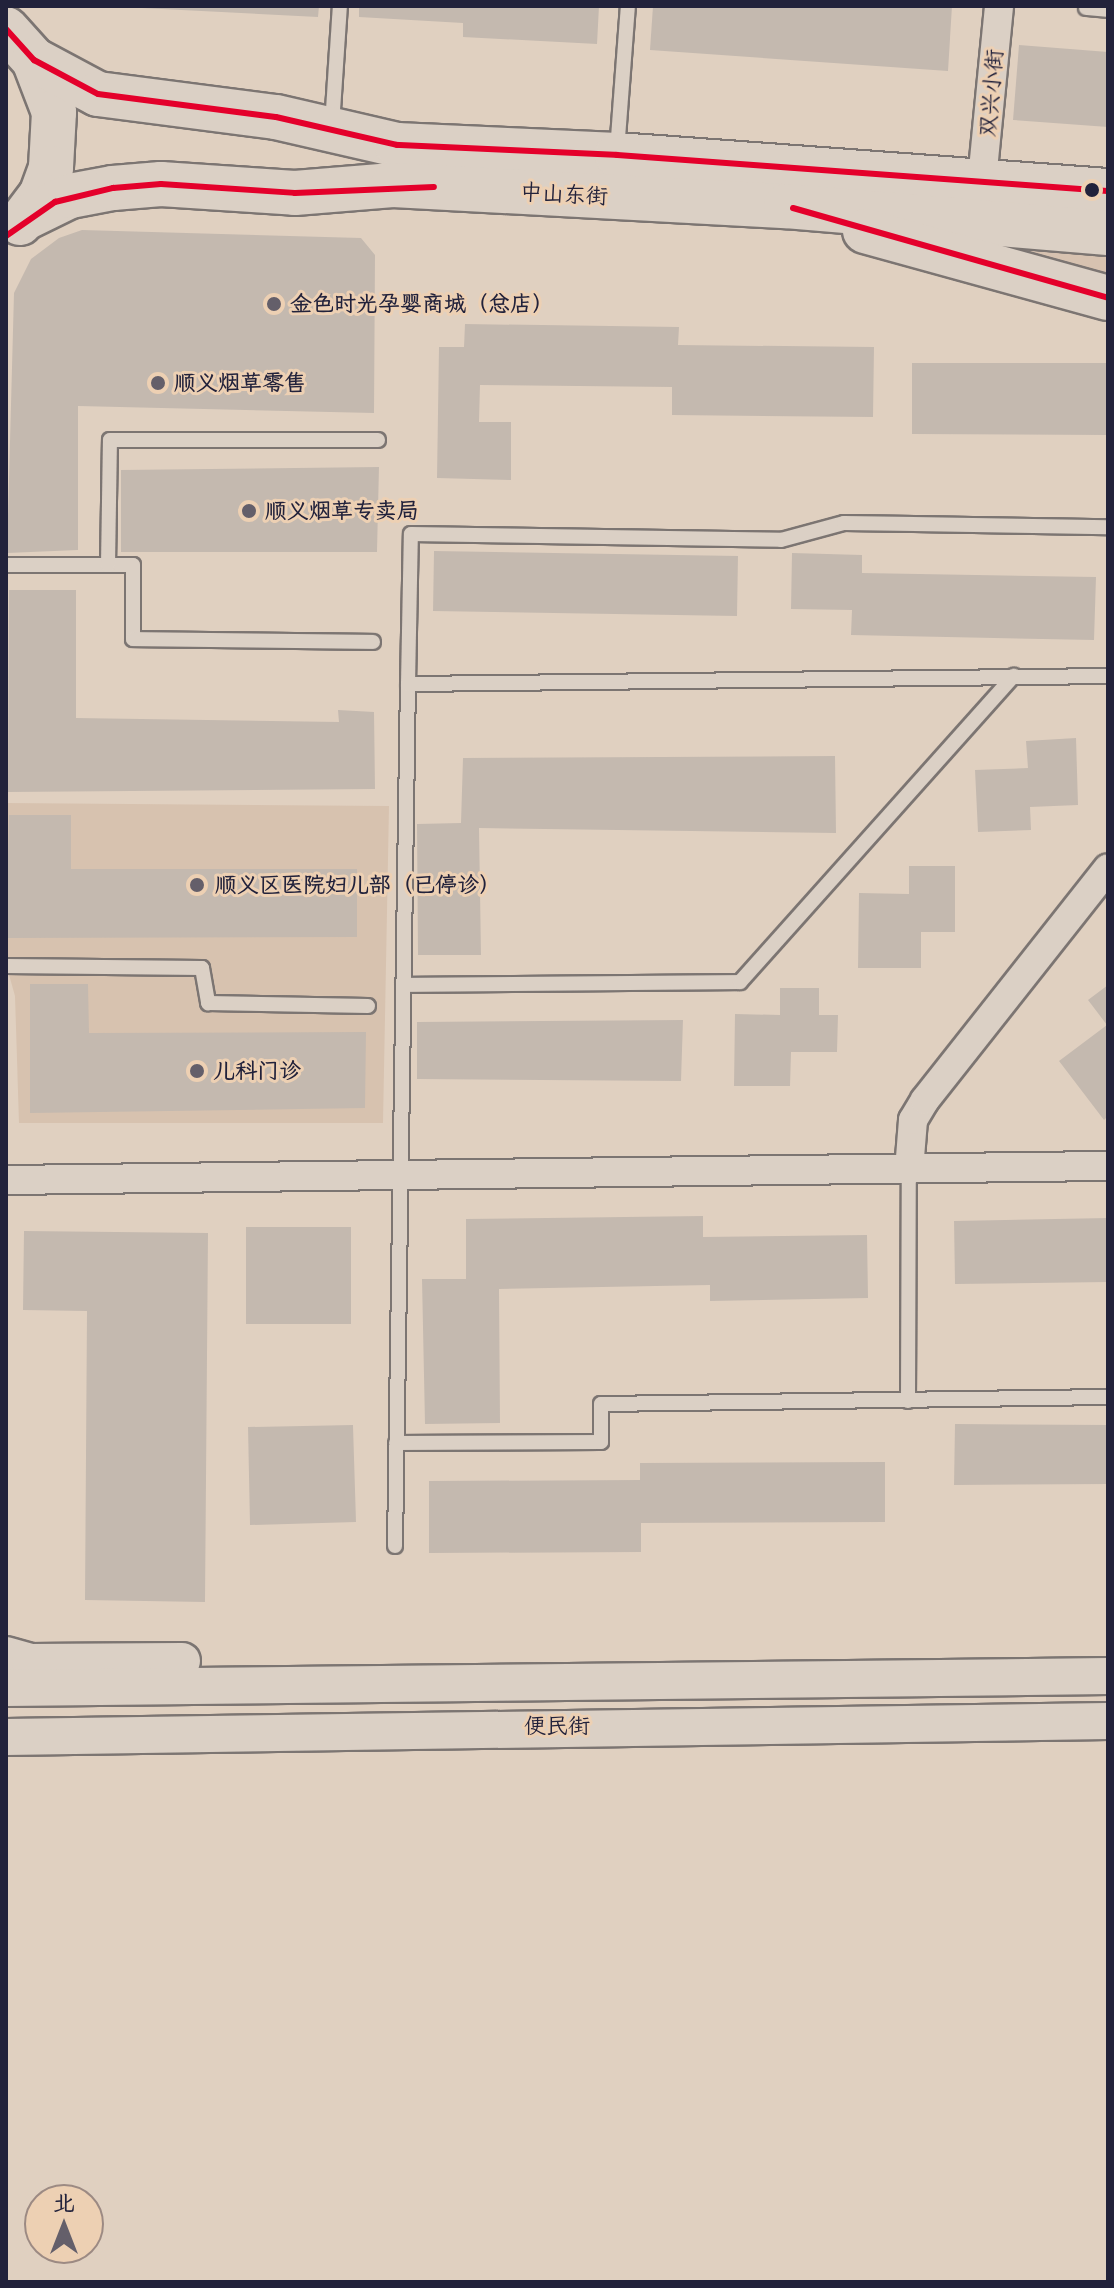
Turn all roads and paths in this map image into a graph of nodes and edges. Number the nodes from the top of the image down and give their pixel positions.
1 (340, 6) edge
2 (628, 6) edge
3 (999, 6) edge
4 (1086, 8) dead end
5 (1108, 10) edge
6 (20, 45) edge
7 (332, 127) junction
8 (617, 155) junction
9 (982, 180) junction
10 (1108, 191) edge
11 (786, 206) junction
12 (16, 227) edge
13 (1108, 233) edge
14 (1108, 298) edge
15 (378, 440) dead end
16 (1108, 527) edge
17 (6, 565) edge
18 (108, 565) junction
19 (373, 642) dead end
20 (1014, 676) junction
21 (1108, 676) edge
22 (408, 684) junction
23 (1108, 868) edge
24 (6, 966) edge
25 (403, 985) junction
26 (368, 1006) dead end
27 (1108, 1166) edge
28 (909, 1170) junction
29 (399, 1175) junction
30 (6, 1180) edge
31 (1108, 1397) edge
32 (908, 1401) junction
33 (396, 1443) junction
34 (395, 1546) dead end
35 (6, 1655) edge
36 (1108, 1676) edge
37 (446, 1682) junction
38 (6, 1688) edge
39 (1108, 1721) edge
40 (419, 1727) junction
41 (6, 1737) edge
42 (6, 1756) edge

1 - 7 lane
2 - 8 lane
3 - 9 street, 双兴小街
4 - 5 lane
6 - 7 main road, 中山东街
6 - 12 main road
7 - 8 main road, 中山东街
8 - 9 main road, 中山东街
9 - 10 main road, 中山东街
11 - 12 main road, 中山东街
11 - 13 main road, 中山东街
11 - 14 main road
15 - 18 lane
16 - 22 lane
17 - 18 lane
18 - 19 lane
20 - 21 lane
20 - 22 lane
20 - 25 lane
22 - 25 lane
23 - 28 street
24 - 26 lane
25 - 29 lane
27 - 28 street
28 - 29 street
28 - 32 lane
29 - 30 street
29 - 33 lane
31 - 32 lane
32 - 33 lane
33 - 34 lane
35 - 37 street
36 - 37 street, 便民街
37 - 38 street, 便民街
39 - 40 street, 便民街
40 - 41 street, 便民街
40 - 42 street

